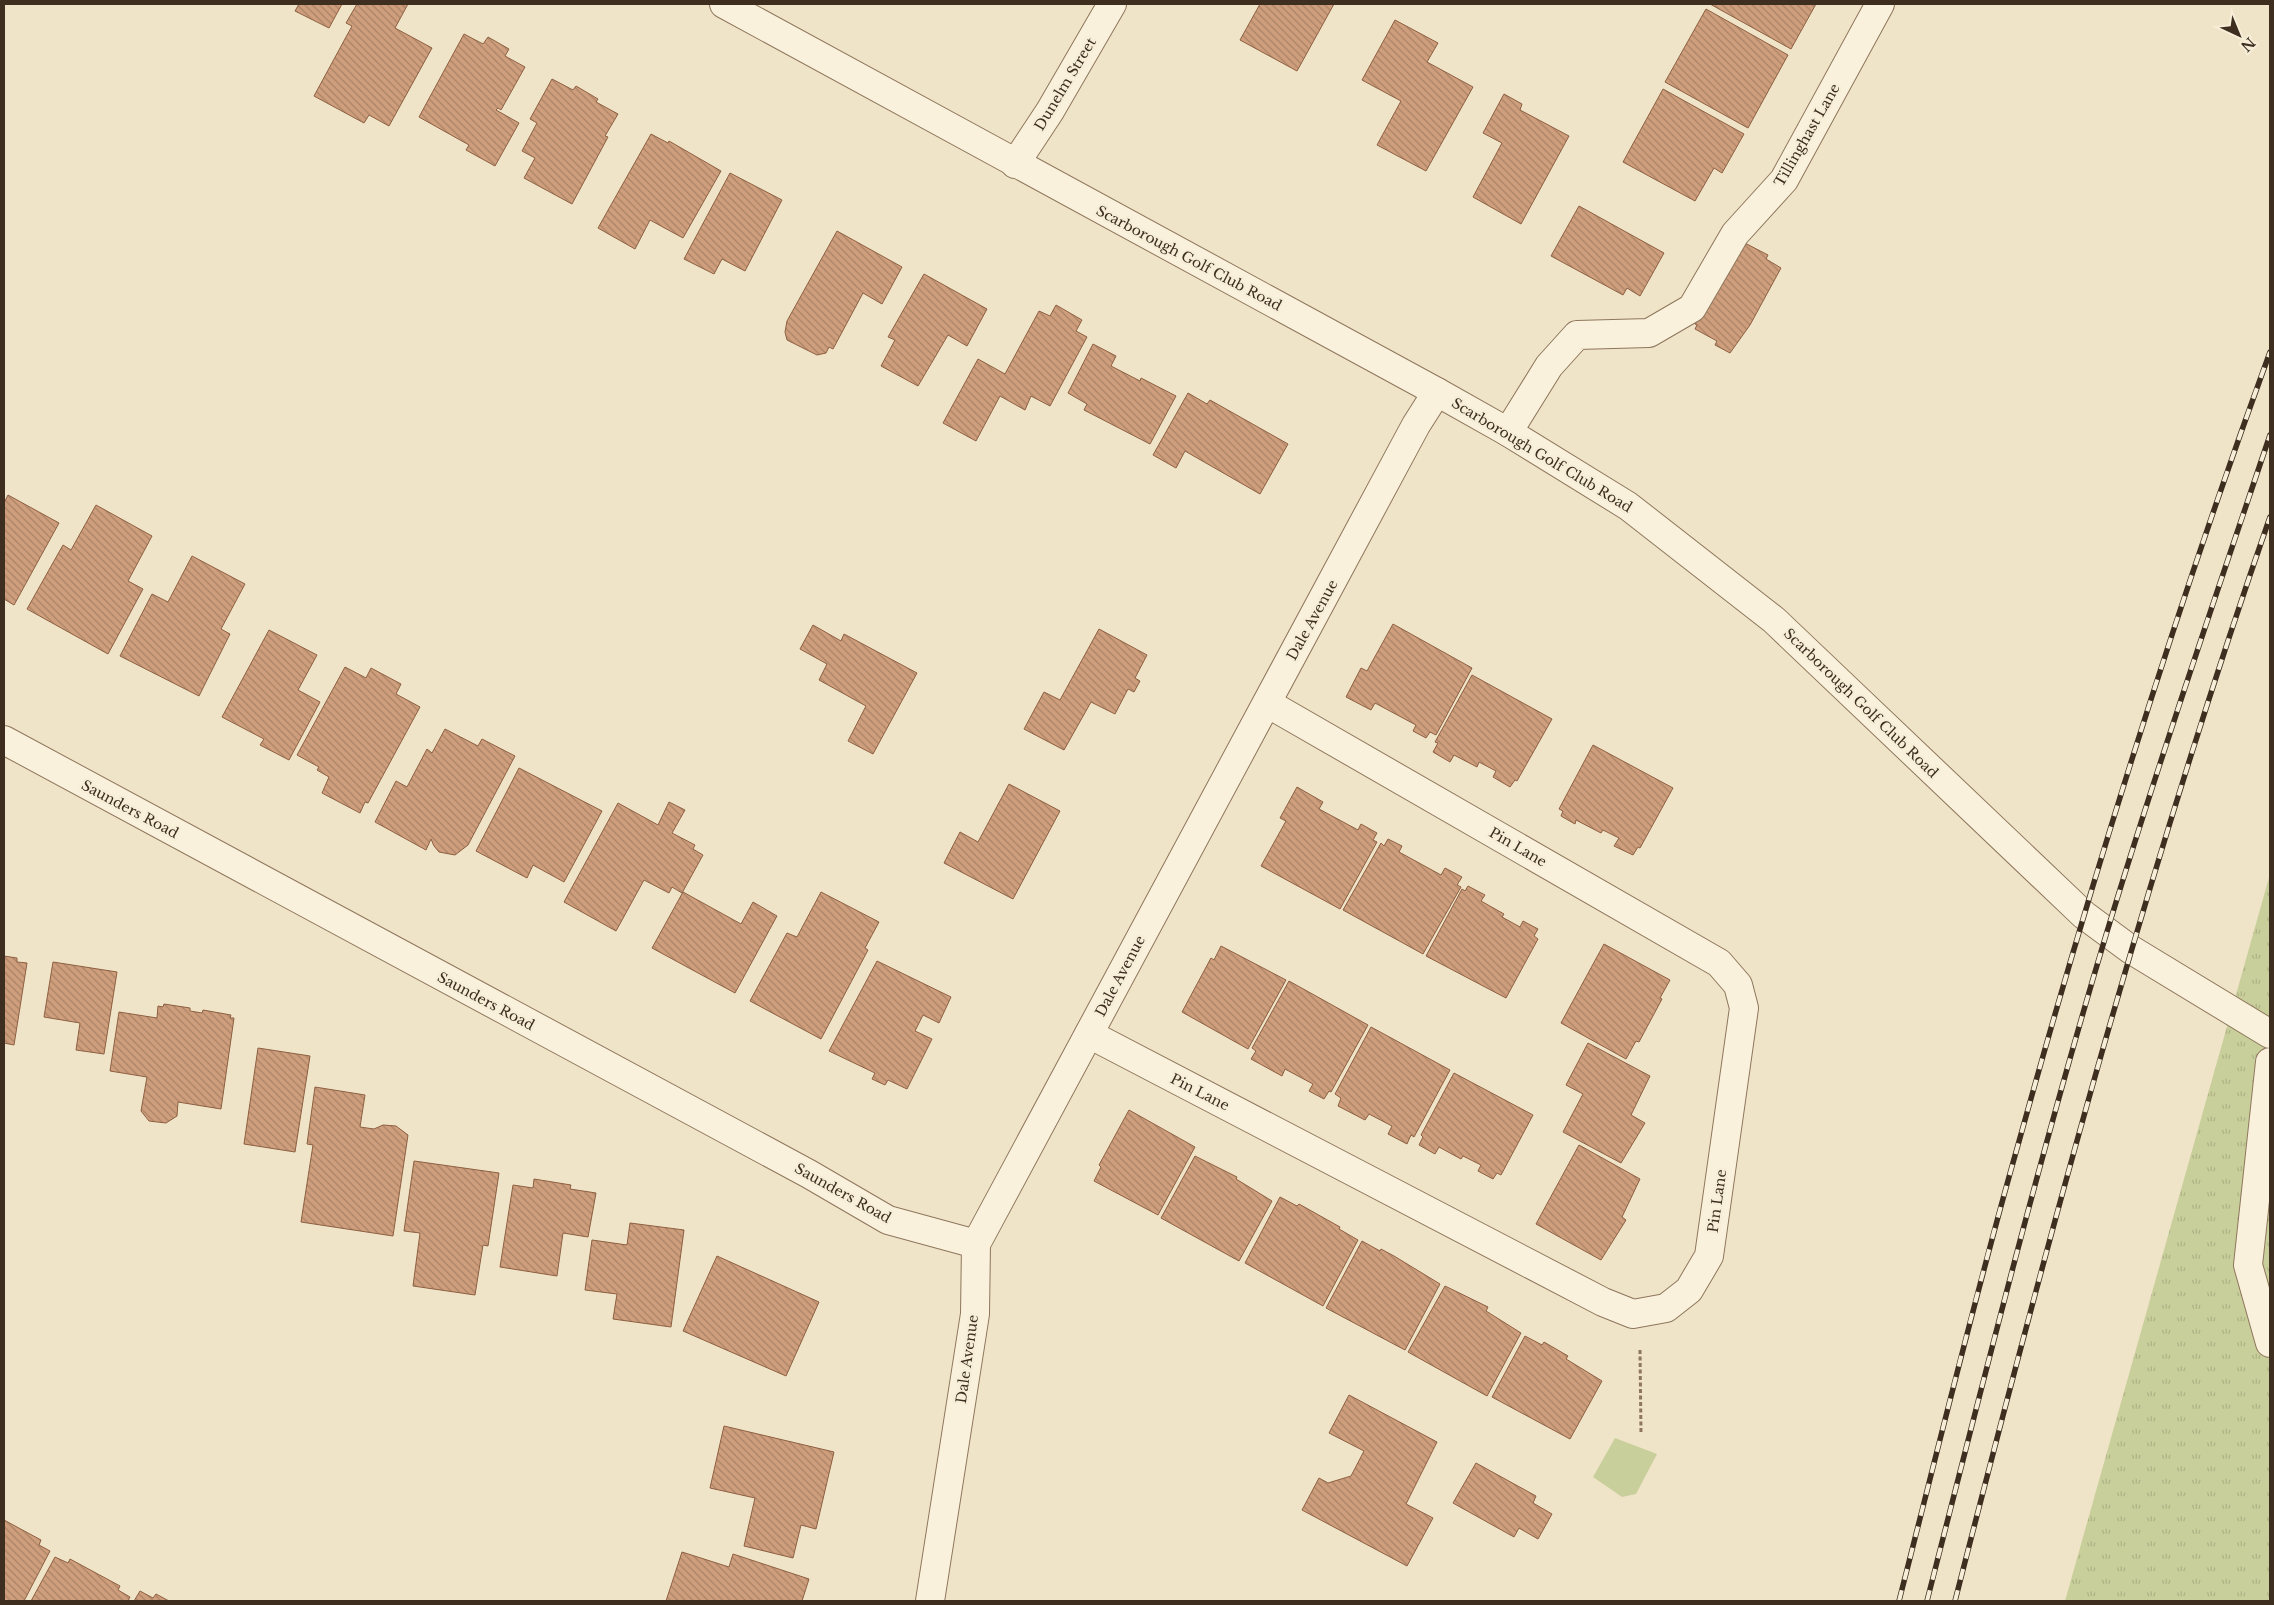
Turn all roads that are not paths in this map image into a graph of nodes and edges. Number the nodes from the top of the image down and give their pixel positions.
1 (724, 4) edge
2 (1112, 4) edge
3 (1880, 4) edge
4 (1015, 164) junction
5 (1437, 392) junction
6 (1508, 432) junction
7 (1267, 703) junction
8 (4, 740) edge
9 (1089, 1034) junction
10 (2270, 1034) edge
11 (2270, 1062) edge
12 (976, 1244) junction
13 (2270, 1343) edge
14 (930, 1601) edge

1 - 4 street, Scarborough Golf Club Road
2 - 4 street, Dunelm Street
3 - 6 street, Tillinghast Lane
4 - 5 street, Scarborough Golf Club Road
5 - 6 street, Scarborough Golf Club Road
5 - 7 street, Dale Avenue
6 - 10 street, Scarborough Golf Club Road
7 - 9 street, Dale Avenue
7 - 9 street, Pin Lane
8 - 12 street, Saunders Road
9 - 12 street, Dale Avenue
11 - 13 street
12 - 14 street, Dale Avenue

